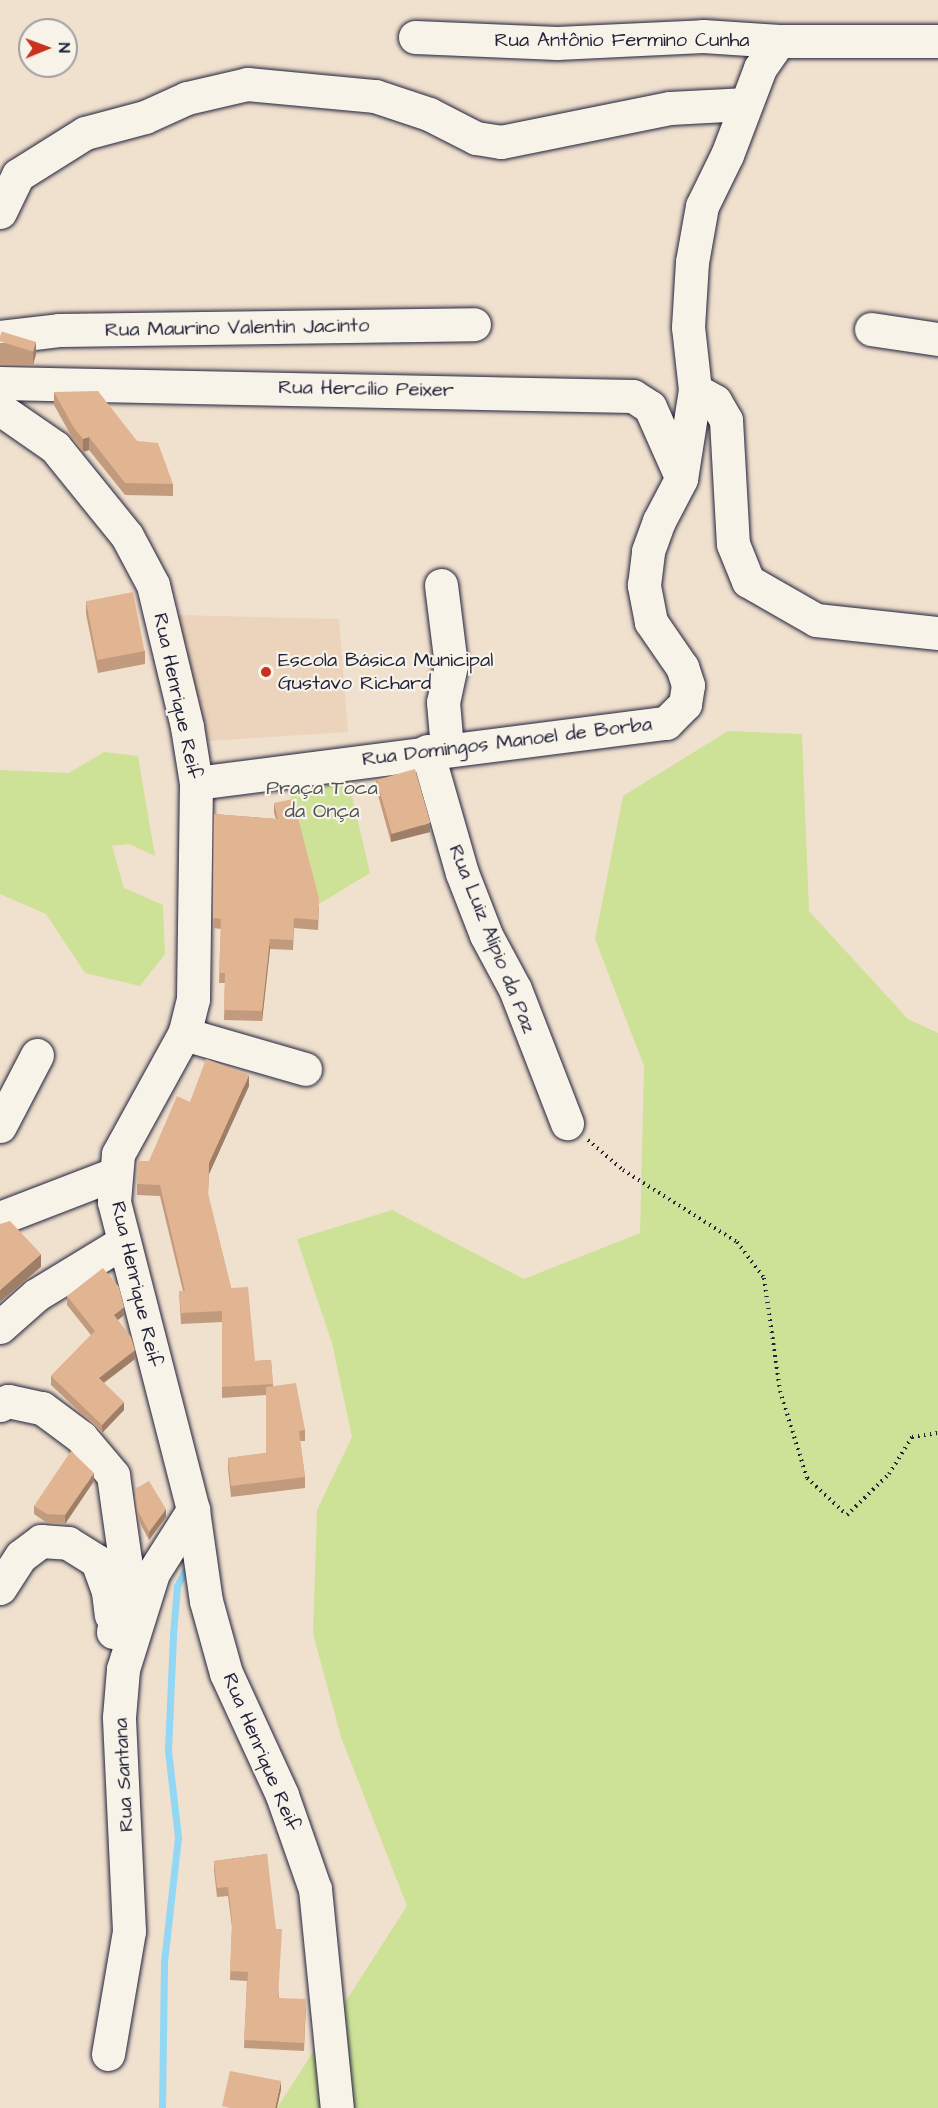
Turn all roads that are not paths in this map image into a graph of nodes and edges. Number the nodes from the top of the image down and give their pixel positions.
1 (415, 37) dead end
2 (779, 41) junction
3 (938, 41) edge
4 (747, 104) junction
5 (0, 212) edge
6 (474, 324) dead end
7 (871, 329) dead end
8 (0, 337) edge
9 (938, 339) edge
10 (0, 383) edge
11 (695, 390) junction
12 (0, 409) edge
13 (681, 479) junction
14 (441, 585) dead end
15 (938, 633) edge
16 (437, 750) junction
17 (196, 783) junction
18 (184, 1034) junction
19 (37, 1055) dead end
20 (305, 1069) dead end
21 (567, 1123) road end
22 (0, 1126) edge
23 (114, 1174) junction
24 (0, 1218) edge
25 (123, 1242) junction
26 (0, 1327) edge
27 (0, 1405) edge
28 (193, 1510) junction
29 (0, 1588) edge
30 (113, 1632) junction
31 (123, 1669) junction
32 (108, 2054) dead end
33 (337, 2108) edge

1 - 2 street, Rua Antônio Fermino Cunha
2 - 3 street, Rua Antônio Fermino Cunha
2 - 4 street, Rua Domingos Manoel de Borba
4 - 5 street
4 - 11 street, Rua Domingos Manoel de Borba
6 - 8 street, Rua Maurino Valentin Jacinto
7 - 9 street
10 - 13 street, Rua Hercílio Peixer
11 - 13 street, Rua Domingos Manoel de Borba
11 - 15 street
12 - 17 street, Rua Henrique Reif
13 - 16 street, Rua Domingos Manoel de Borba
14 - 16 street, Rua Luiz Alípio da Paz
16 - 17 street, Rua Domingos Manoel de Borba
16 - 21 street, Rua Luiz Alípio da Paz
17 - 18 street, Rua Henrique Reif
18 - 20 street
18 - 23 street, Rua Henrique Reif
19 - 22 street
23 - 24 street
23 - 25 street, Rua Henrique Reif
25 - 26 street
25 - 28 street, Rua Henrique Reif
27 - 30 street
28 - 31 street, Rua Santana
28 - 33 street, Rua Henrique Reif
29 - 30 street
30 - 31 street
31 - 32 street, Rua Santana

